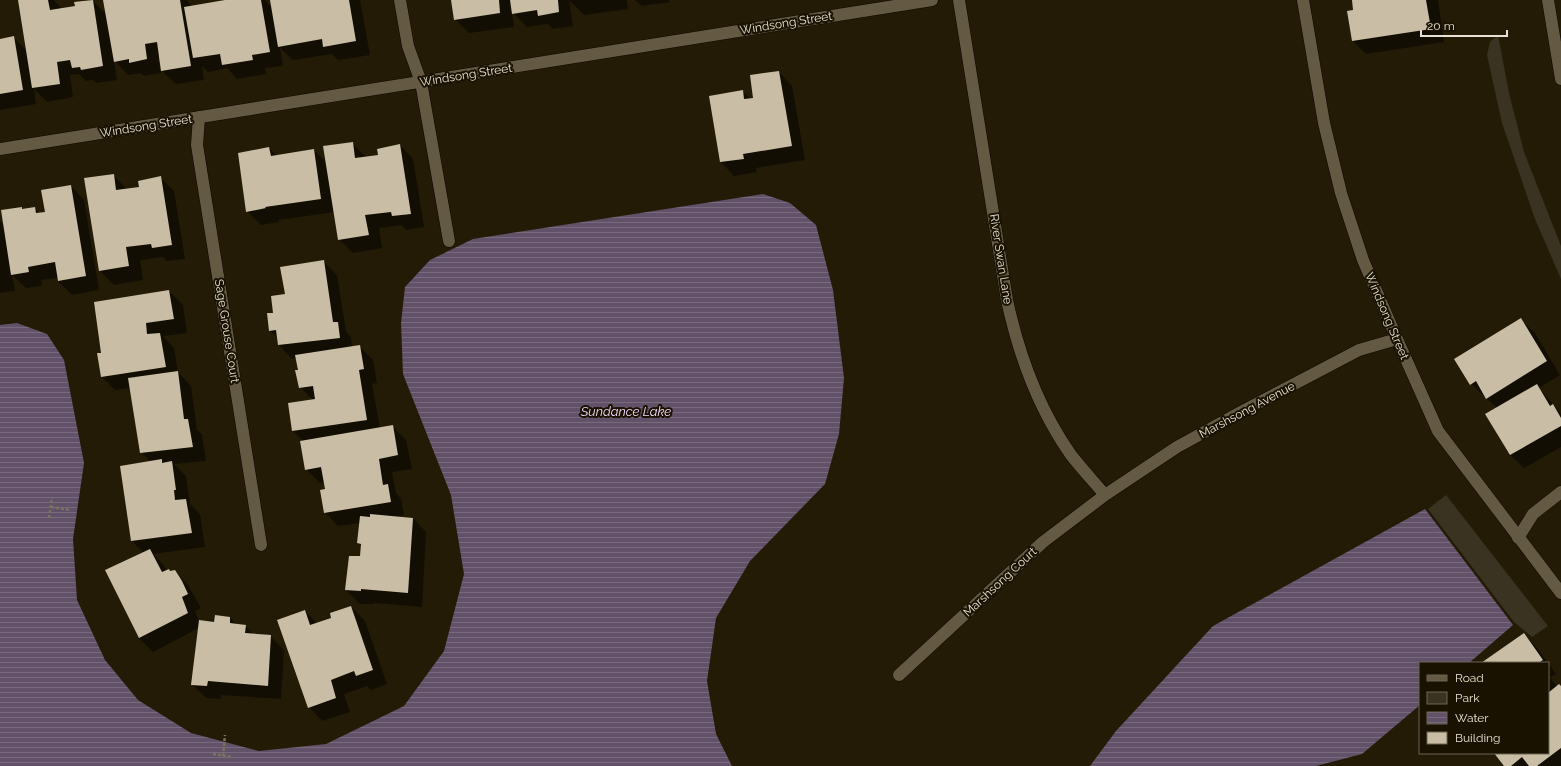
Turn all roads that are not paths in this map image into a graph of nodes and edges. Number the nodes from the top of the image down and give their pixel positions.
1 (400, 0) edge
2 (932, 0) edge
3 (959, 0) edge
4 (1303, 0) edge
5 (1548, 0) edge
6 (1561, 79) edge
7 (421, 82) junction
8 (199, 118) junction
9 (0, 149) edge
10 (449, 241) dead end
11 (1397, 339) junction
12 (1561, 492) edge
13 (1105, 495) junction
14 (1518, 538) junction
15 (261, 545) dead end
16 (1561, 593) edge
17 (899, 676) dead end

1 - 7 street
2 - 7 street, Windsong Street
3 - 13 street, River Swan Lane
4 - 11 street, Windsong Street
5 - 6 street
7 - 8 street, Windsong Street
7 - 10 street
8 - 9 street, Windsong Street
8 - 15 street, Sage Grouse Court
11 - 13 street, Marshsong Avenue
11 - 14 street, Windsong Street
12 - 14 street
13 - 17 street, Marshsong Court
14 - 16 street, Windsong Street

